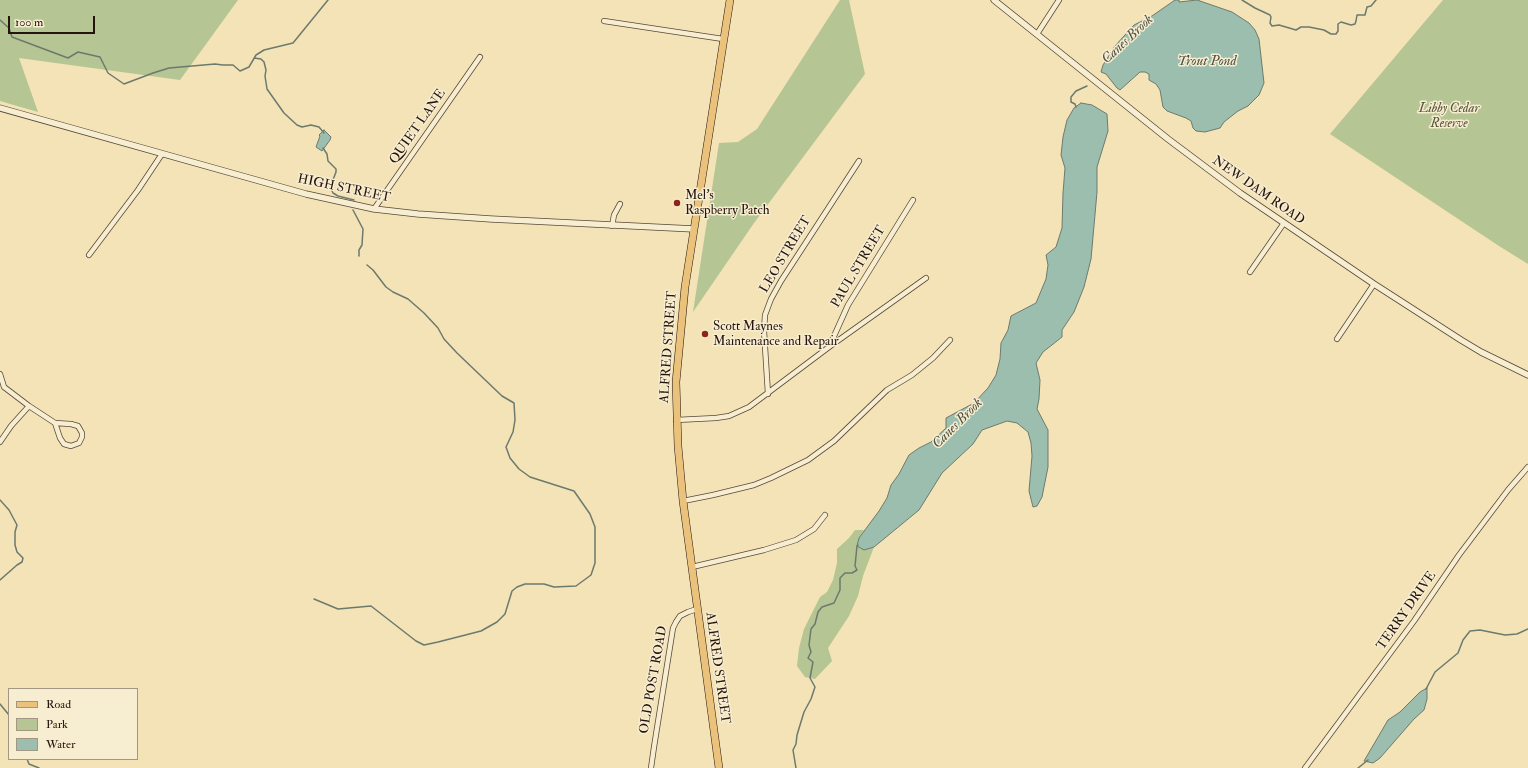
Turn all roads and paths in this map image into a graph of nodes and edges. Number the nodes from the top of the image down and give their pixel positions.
1 (730, 0) edge
2 (994, 0) edge
3 (1060, 0) edge
4 (604, 21) dead end
5 (1037, 34) junction
6 (723, 38) junction
7 (480, 57) dead end
8 (0, 108) edge
9 (162, 154) junction
10 (859, 162) dead end
11 (913, 200) dead end
12 (620, 204) dead end
13 (374, 209) junction
14 (1284, 223) junction
15 (612, 226) junction
16 (694, 229) junction
17 (89, 255) dead end
18 (1250, 272) dead end
19 (926, 278) dead end
20 (1374, 284) junction
21 (950, 340) dead end
22 (1337, 340) dead end
23 (829, 347) junction
24 (0, 374) edge
25 (1528, 375) edge
26 (2, 387) edge
27 (768, 394) junction
28 (29, 406) junction
29 (676, 420) junction
30 (55, 423) junction
31 (0, 442) edge
32 (1528, 467) edge
33 (683, 500) junction
34 (825, 516) dead end
35 (692, 567) junction
36 (697, 609) junction
37 (652, 768) edge
38 (719, 768) edge
39 (1305, 768) edge

1 - 6 main road, ALFRED STREET
2 - 5 street, NEW DAM ROAD
3 - 5 street
4 - 6 street
5 - 14 street, NEW DAM ROAD
6 - 16 main road, ALFRED STREET
7 - 13 street, QUIET LANE
8 - 9 street, HIGH STREET
9 - 13 street, HIGH STREET
9 - 17 street
10 - 27 street, LEO STREET
11 - 23 street, PAUL STREET
12 - 15 street
13 - 15 street, HIGH STREET
14 - 18 street
14 - 20 street, NEW DAM ROAD
15 - 16 street, HIGH STREET
16 - 29 main road, ALFRED STREET
19 - 23 street
20 - 22 street
20 - 25 street, NEW DAM ROAD
21 - 33 street
23 - 27 street
24 - 26 street
26 - 28 street
27 - 29 street
28 - 30 street
28 - 31 street
29 - 33 main road, ALFRED STREET
30 - 30 street
32 - 39 street, TERRY DRIVE
33 - 35 main road, ALFRED STREET
34 - 35 street
35 - 36 main road, ALFRED STREET
36 - 37 street, OLD POST ROAD
36 - 38 main road, ALFRED STREET

